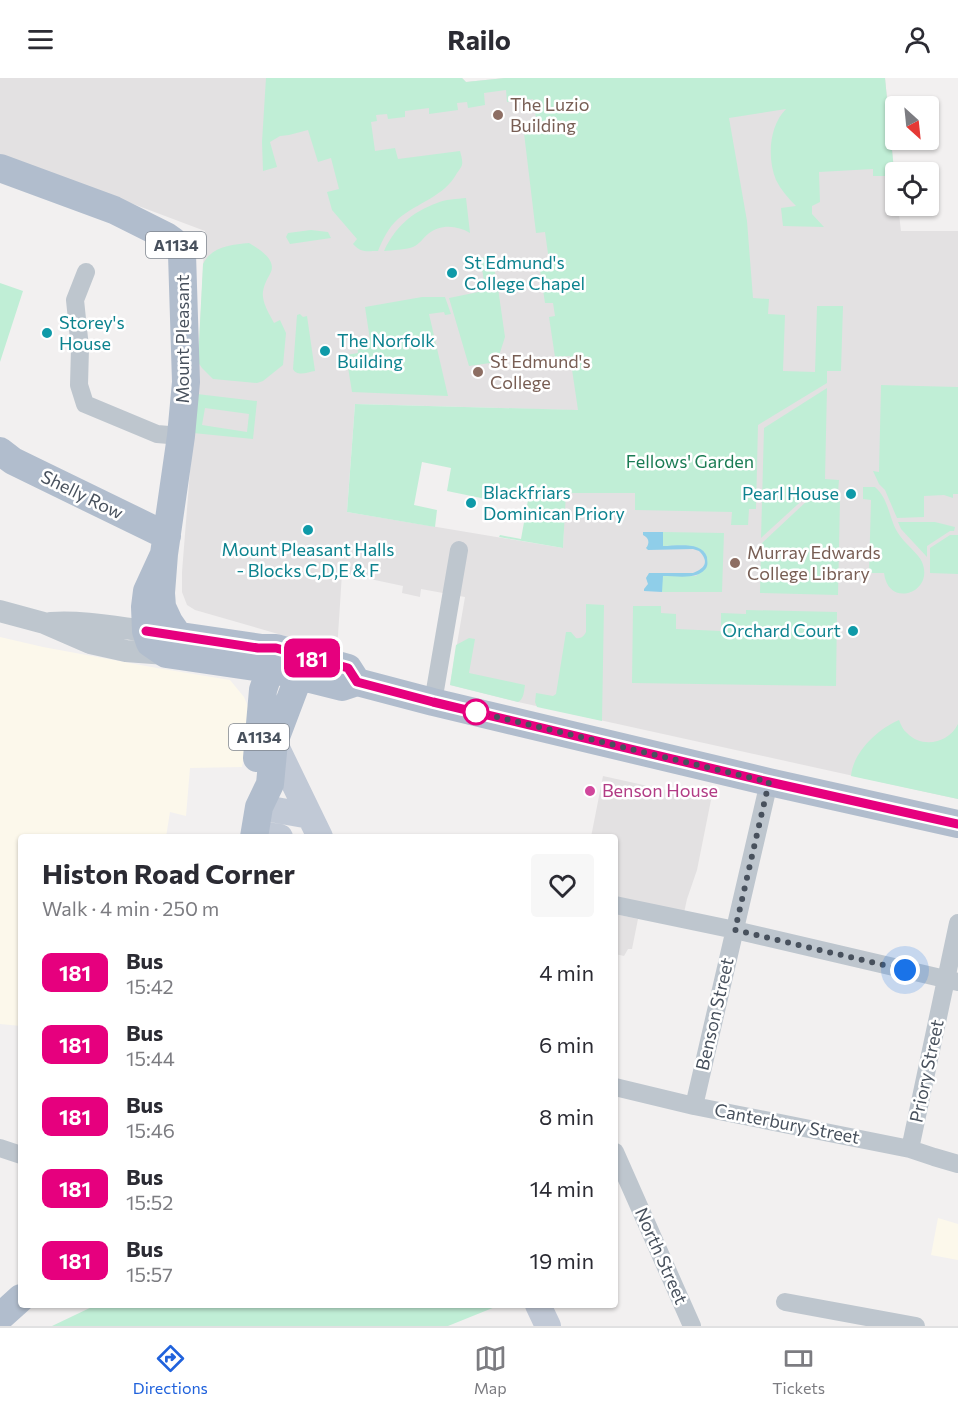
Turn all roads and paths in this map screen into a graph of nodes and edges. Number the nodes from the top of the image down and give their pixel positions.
1 (0, 168) edge
2 (86, 272) dead end
3 (181, 436) junction
4 (0, 451) edge
5 (165, 545) junction
6 (459, 550) dead end
7 (0, 610) edge
8 (44, 623) junction
9 (146, 631) junction
10 (172, 645) junction
11 (286, 662) junction
12 (433, 702) junction
13 (274, 741) junction
14 (769, 782) junction
15 (958, 824) edge
16 (315, 827) edge
17 (262, 828) edge
18 (618, 906) edge
19 (958, 923) edge
20 (735, 930) junction
21 (952, 981) edge
22 (618, 1088) edge
23 (694, 1106) junction
24 (0, 1148) edge
25 (910, 1149) junction
26 (18, 1154) edge
27 (618, 1159) edge
28 (958, 1164) edge
29 (18, 1301) edge
30 (785, 1302) dead end
31 (539, 1308) edge
32 (0, 1317) edge
33 (548, 1326) edge
34 (692, 1326) edge
35 (916, 1326) edge

1 - 3 main road, Mount Pleasant / A1134
2 - 3 street
3 - 5 main road, Mount Pleasant / A1134
4 - 5 main road, Shelly Row
5 - 9 main road, Mount Pleasant / A1134
5 - 10 main road, Mount Pleasant / A1134
6 - 12 street
7 - 8 street
8 - 9 street
8 - 10 street
9 - 10 main road
10 - 11 main road
11 - 12 main road
11 - 13 main road, A1134
11 - 17 main road, A1134
12 - 14 main road
13 - 16 main road
13 - 17 main road, A1134
14 - 15 main road
14 - 20 street, Benson Street
16 - 17 main road
18 - 20 street
19 - 21 street, Priory Street
20 - 21 street
20 - 23 street, Benson Street
21 - 25 street, Priory Street
22 - 23 street, Canterbury Street
23 - 25 street, Canterbury Street
24 - 26 street
25 - 28 street, Canterbury Street
27 - 34 street, North Street
29 - 32 main road
30 - 35 street
31 - 33 main road

